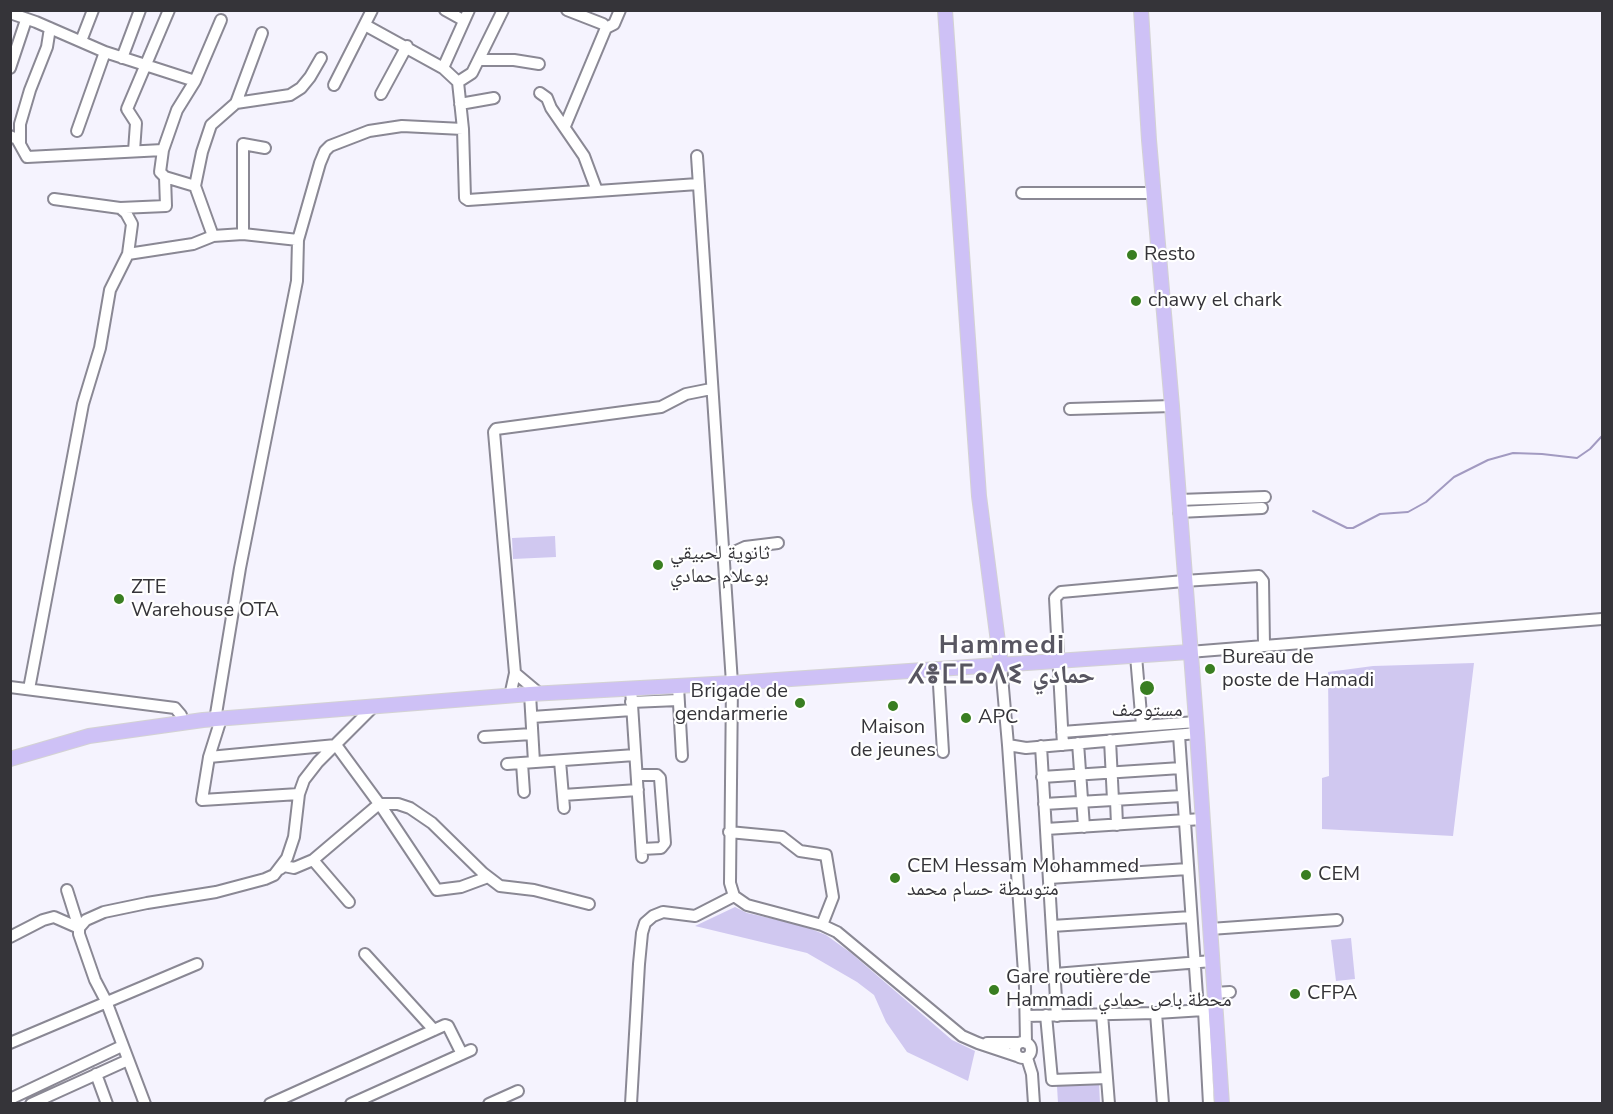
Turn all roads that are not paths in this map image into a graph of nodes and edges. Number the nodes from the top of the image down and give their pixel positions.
1 (40, 10) edge
2 (93, 10) edge
3 (140, 10) edge
4 (169, 10) edge
5 (372, 10) edge
6 (445, 10) edge
7 (503, 10) edge
8 (567, 10) edge
9 (620, 10) edge
10 (945, 10) edge
11 (1141, 10) edge
12 (10, 13) edge
13 (466, 15) edge
14 (221, 20) dead end
15 (31, 21) junction
16 (365, 25) junction
17 (608, 25) junction
18 (50, 28) junction
19 (262, 33) dead end
20 (81, 41) junction
21 (407, 46) junction
22 (105, 52) junction
23 (122, 58) junction
24 (321, 58) dead end
25 (480, 60) junction
26 (146, 64) junction
27 (539, 64) dead end
28 (10, 68) edge
29 (443, 68) junction
30 (195, 81) junction
31 (458, 82) junction
32 (334, 86) dead end
33 (540, 93) dead end
34 (381, 94) dead end
35 (494, 98) dead end
36 (236, 103) junction
37 (460, 104) junction
38 (564, 126) junction
39 (463, 129) junction
40 (77, 130) dead end
41 (10, 136) edge
42 (20, 144) junction
43 (265, 148) dead end
44 (162, 150) junction
45 (134, 151) junction
46 (697, 156) dead end
47 (165, 177) junction
48 (698, 184) junction
49 (195, 186) junction
50 (597, 191) junction
51 (1022, 193) dead end
52 (1154, 193) junction
53 (54, 200) dead end
54 (120, 208) junction
55 (243, 234) junction
56 (213, 236) junction
57 (298, 240) junction
58 (128, 254) junction
59 (711, 389) junction
60 (1172, 406) junction
61 (1070, 409) dead end
62 (1264, 502) dead end
63 (1179, 506) junction
64 (778, 543) dead end
65 (723, 557) junction
66 (1184, 581) junction
67 (1602, 619) edge
68 (1264, 645) junction
69 (1189, 652) junction
70 (1136, 656) junction
71 (1059, 661) junction
72 (1001, 665) junction
73 (938, 668) junction
74 (515, 673) junction
75 (732, 683) junction
76 (10, 687) edge
77 (29, 689) junction
78 (678, 693) junction
79 (535, 694) junction
80 (510, 696) junction
81 (631, 701) junction
82 (374, 707) junction
83 (532, 717) junction
84 (218, 719) junction
85 (182, 722) junction
86 (1142, 726) junction
87 (1196, 728) junction
88 (1062, 732) junction
89 (532, 734) junction
90 (1179, 735) junction
91 (484, 737) dead end
92 (1110, 740) junction
93 (1078, 743) junction
94 (336, 745) junction
95 (1008, 745) junction
96 (1063, 745) junction
97 (1041, 746) junction
98 (943, 752) dead end
99 (635, 755) junction
100 (682, 756) dead end
101 (209, 757) junction
102 (10, 759) edge
103 (560, 760) junction
104 (534, 762) junction
105 (522, 763) junction
106 (507, 764) dead end
107 (1181, 768) junction
108 (1112, 772) junction
109 (1079, 774) junction
110 (637, 775) junction
111 (1042, 777) junction
112 (638, 790) junction
113 (525, 792) dead end
114 (299, 794) junction
115 (563, 795) junction
116 (1182, 796) junction
117 (1115, 800) junction
118 (1082, 802) junction
119 (379, 804) junction
120 (1044, 804) junction
121 (564, 808) dead end
122 (1202, 819) junction
123 (1184, 820) junction
124 (1117, 825) junction
125 (1084, 827) junction
126 (1046, 829) junction
127 (729, 832) junction
128 (313, 860) junction
129 (280, 869) junction
130 (1188, 869) junction
131 (488, 876) junction
132 (1049, 878) junction
133 (67, 890) dead end
134 (734, 897) junction
135 (349, 902) dead end
136 (589, 904) dead end
137 (1191, 917) junction
138 (1337, 920) dead end
139 (822, 925) junction
140 (1052, 926) junction
141 (80, 928) junction
142 (1210, 929) junction
143 (10, 937) edge
144 (365, 954) dead end
145 (1212, 960) junction
146 (1194, 963) junction
147 (197, 964) dead end
148 (1054, 974) junction
149 (1230, 992) dead end
150 (106, 1001) junction
151 (1207, 1005) junction
152 (1156, 1013) junction
153 (1102, 1014) junction
154 (1051, 1015) junction
155 (1026, 1016) junction
156 (434, 1030) junction
157 (10, 1043) edge
158 (978, 1043) junction
159 (1022, 1043) junction
160 (122, 1046) junction
161 (1022, 1057) junction
162 (128, 1060) junction
163 (96, 1074) junction
164 (1107, 1078) junction
165 (518, 1091) dead end
166 (10, 1099) edge
167 (31, 1104) edge
168 (107, 1104) edge
169 (145, 1104) edge
170 (270, 1104) edge
171 (351, 1104) edge
172 (489, 1104) edge
173 (631, 1104) edge
174 (1034, 1104) edge
175 (1109, 1104) edge
176 (1163, 1104) edge
177 (1209, 1104) edge
178 (1222, 1104) edge

1 - 15 street
2 - 20 street
3 - 23 street
4 - 26 street
5 - 16 street
6 - 13 street
7 - 25 street
8 - 17 street
9 - 17 street
10 - 72 main road
11 - 52 main road
12 - 15 street
13 - 29 street
14 - 30 street
15 - 18 street
15 - 28 street
16 - 21 street
16 - 32 street
17 - 38 street
18 - 20 street
18 - 42 street
19 - 36 street
20 - 22 street
21 - 29 street
21 - 34 street
22 - 23 street
22 - 40 street
23 - 26 street
24 - 36 street
25 - 27 street
25 - 31 street
26 - 30 street
26 - 45 street
29 - 31 street
30 - 44 street
31 - 37 street
33 - 38 street
35 - 37 street
36 - 49 street
37 - 39 street
38 - 50 street
39 - 50 street
39 - 57 street
41 - 42 street
42 - 45 street
43 - 55 street
44 - 45 street
44 - 47 street
46 - 48 street
47 - 49 street
47 - 54 street
48 - 50 street
48 - 59 street
49 - 56 street
51 - 52 street
52 - 60 main road
53 - 54 street
54 - 58 street
55 - 56 street
55 - 57 street
56 - 58 street
57 - 84 street
58 - 77 street
59 - 65 street
59 - 74 street
60 - 61 street
60 - 63 main road
62 - 63 street
63 - 66 main road
64 - 65 street
65 - 75 street
66 - 68 street
66 - 69 main road
66 - 71 street
67 - 68 street
68 - 69 street
69 - 70 main road
69 - 87 main road
70 - 71 main road
70 - 86 street
71 - 72 main road
71 - 88 street
72 - 73 main road
72 - 95 street
73 - 75 main road
73 - 98 street
74 - 79 street
74 - 80 street
75 - 78 main road
75 - 127 street
76 - 77 street
77 - 85 street
78 - 81 main road
78 - 100 street
79 - 80 main road
79 - 81 main road
79 - 83 street
80 - 82 main road
81 - 83 street
81 - 99 street
82 - 84 main road
82 - 94 street
83 - 89 street
84 - 85 main road
84 - 101 street
85 - 102 main road
86 - 87 street
86 - 88 street
87 - 90 street
87 - 122 main road
88 - 96 street
89 - 91 street
89 - 104 street
90 - 92 street
90 - 107 street
92 - 93 street
92 - 108 street
93 - 96 street
93 - 109 street
94 - 101 street
94 - 114 street
94 - 119 street
95 - 97 street
95 - 155 street
96 - 97 street
97 - 111 street
99 - 103 street
99 - 110 street
101 - 114 street
103 - 104 street
103 - 115 street
104 - 105 street
105 - 106 street
105 - 113 street
107 - 108 street
107 - 116 street
108 - 109 street
108 - 117 street
109 - 111 street
109 - 118 street
110 - 112 street
110 - 112 street
111 - 120 street
112 - 115 street
114 - 129 street
115 - 121 street
116 - 117 street
116 - 123 street
117 - 118 street
117 - 124 street
118 - 120 street
118 - 125 street
119 - 128 street
119 - 131 street
119 - 131 street
120 - 126 street
122 - 123 street
122 - 142 main road
123 - 124 street
123 - 130 street
124 - 125 street
125 - 126 street
126 - 132 street
127 - 134 street
127 - 139 street
128 - 129 street
128 - 135 street
129 - 141 street
130 - 132 street
130 - 137 street
131 - 136 street
132 - 140 street
133 - 141 street
134 - 139 street
134 - 173 street
137 - 140 street
137 - 146 street
138 - 142 street
139 - 158 street
140 - 148 street
141 - 143 street
141 - 150 street
142 - 145 main road
144 - 156 street
145 - 146 street
145 - 151 main road
146 - 148 street
146 - 151 street
147 - 150 street
148 - 154 street
149 - 151 street
150 - 157 street
150 - 160 street
151 - 152 street
151 - 177 street
151 - 178 main road
152 - 153 street
152 - 176 street
153 - 154 street
153 - 164 street
154 - 155 street
154 - 164 street
155 - 159 street
156 - 170 street
156 - 171 street
158 - 159 street
158 - 161 street
159 - 161 street
160 - 162 street
160 - 166 street
161 - 174 street
162 - 163 street
162 - 169 street
163 - 167 street
163 - 168 street
164 - 175 street
165 - 172 street

